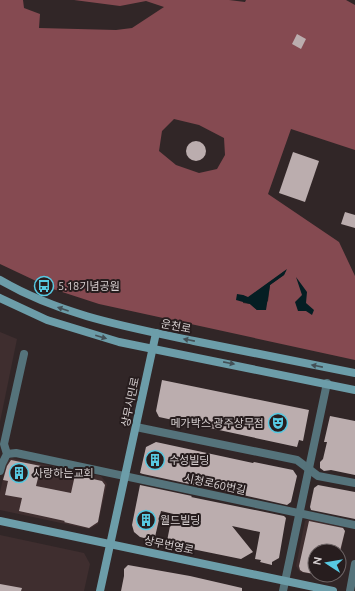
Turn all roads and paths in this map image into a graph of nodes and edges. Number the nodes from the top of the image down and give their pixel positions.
1 (0, 280) edge
2 (0, 298) edge
3 (156, 333) junction
4 (152, 348) junction
5 (24, 354) dead end
6 (355, 373) edge
7 (327, 383) junction
8 (355, 390) edge
9 (136, 427) junction
10 (7, 454) junction
11 (309, 469) junction
12 (0, 470) edge
13 (125, 476) junction
14 (355, 483) edge
15 (300, 514) junction
16 (0, 521) edge
17 (355, 525) edge
18 (110, 544) junction
19 (355, 564) edge
20 (285, 581) junction
21 (100, 591) edge
22 (283, 591) edge
23 (333, 591) edge
24 (350, 591) edge

3 -> 1 street, 운천로
2 -> 4 street
3 - 4 street, 상무시민로
6 -> 3 street, 운천로
4 -> 7 street
4 - 9 street, 상무시민로
5 - 10 street
7 - 8 street
7 - 11 street
9 - 11 street
9 - 13 street, 상무시민로
10 - 12 street
10 - 13 street
11 - 14 street
11 - 15 street
13 - 15 street, 시청로60번길
13 - 18 street, 상무시민로
15 - 17 street, 시청로60번길
15 - 20 street
16 - 18 street, 상무번영로
18 - 20 street, 상무번영로
18 - 21 street, 상무시민로
19 - 24 street
20 - 22 street
20 - 23 street, 상무번영로

